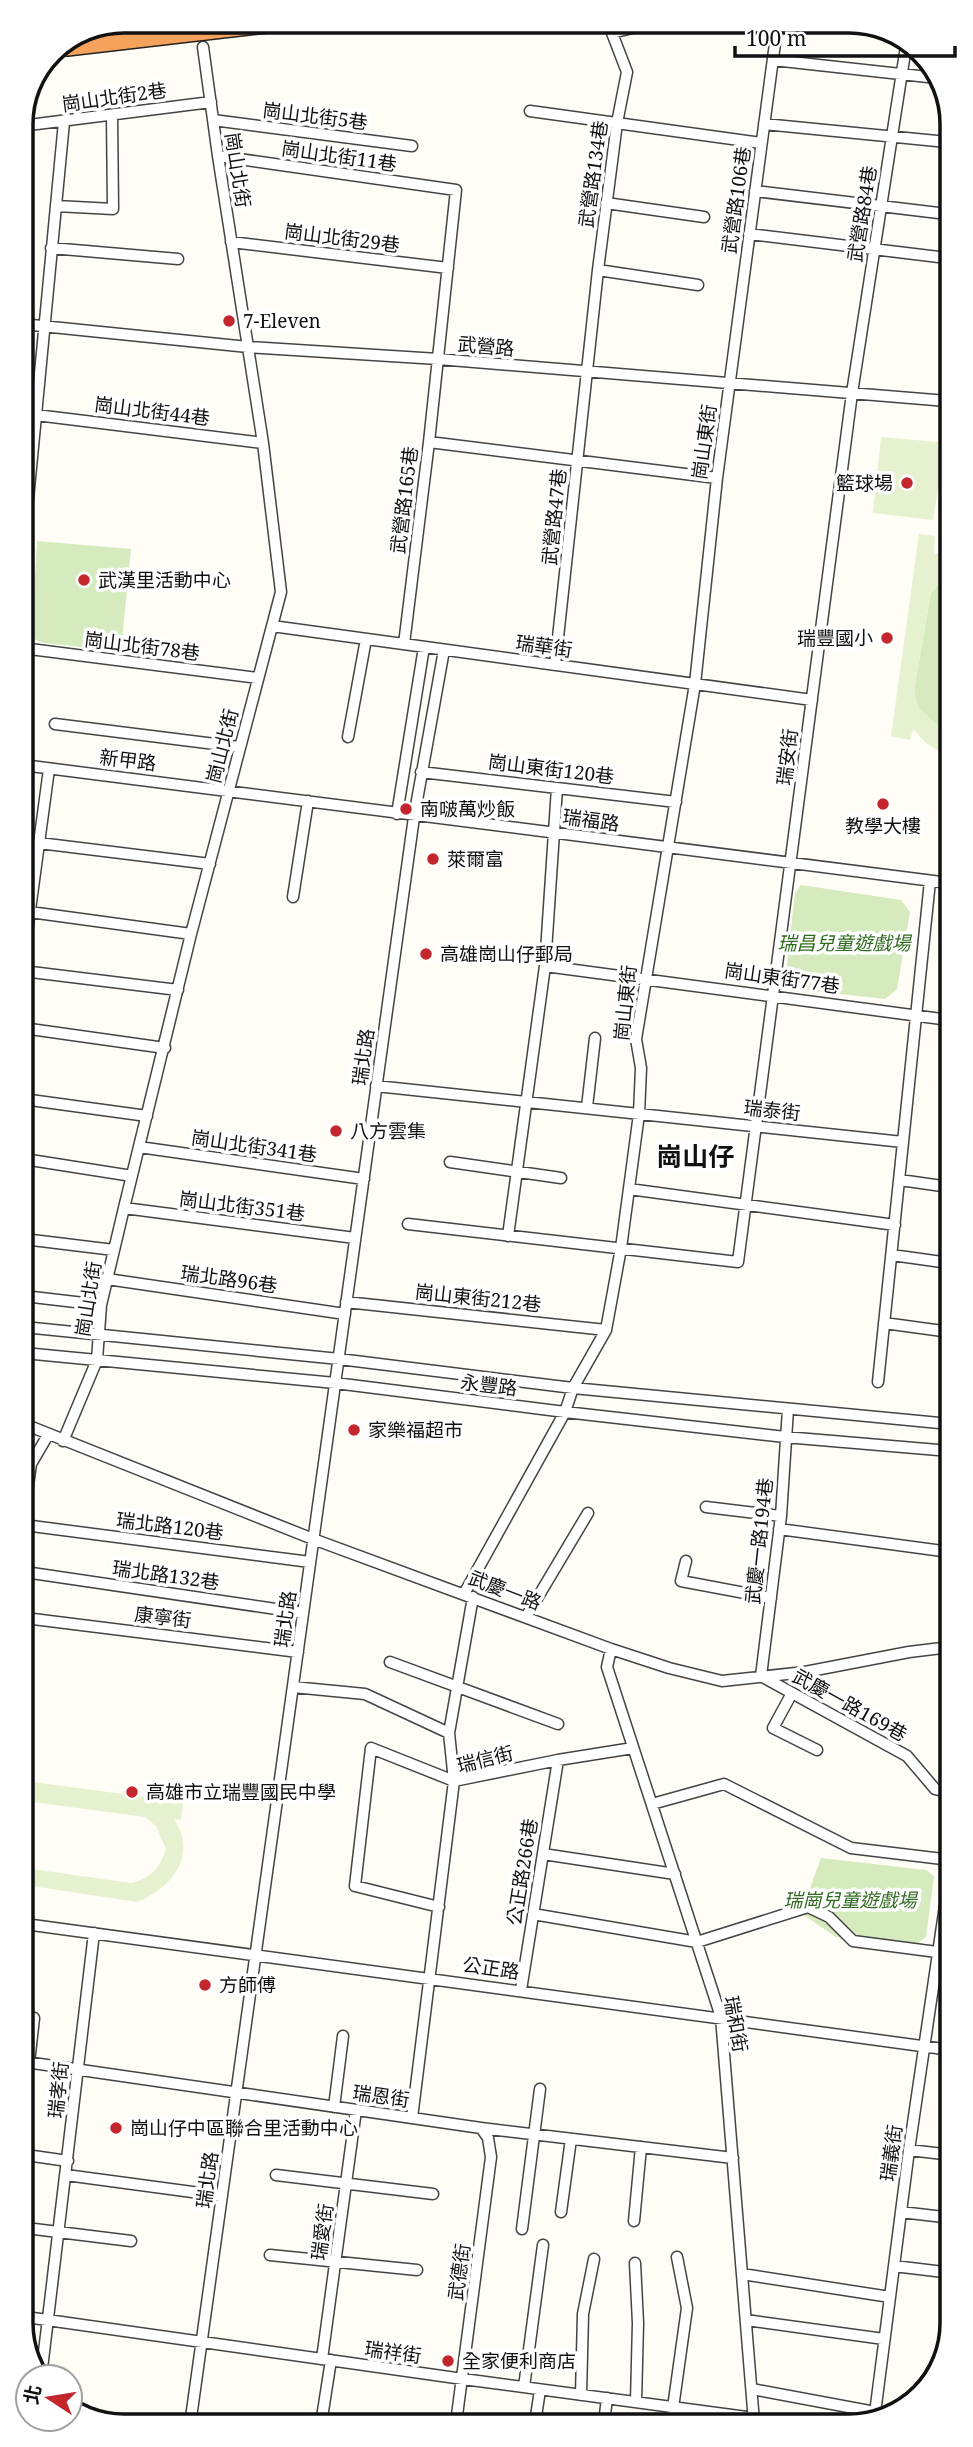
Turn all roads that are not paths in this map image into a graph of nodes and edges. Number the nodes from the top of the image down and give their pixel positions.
1 (168, 33) edge
2 (612, 33) edge
3 (776, 33) edge
4 (86, 42) edge
5 (203, 47) dead end
6 (904, 52) edge
7 (773, 60) junction
8 (901, 74) junction
9 (926, 77) edge
10 (211, 102) junction
11 (530, 111) dead end
12 (112, 115) junction
13 (213, 120) junction
14 (64, 122) junction
15 (617, 123) junction
16 (764, 124) junction
17 (33, 125) edge
18 (892, 136) junction
19 (940, 141) edge
20 (761, 143) junction
21 (412, 146) dead end
22 (218, 156) junction
23 (456, 190) joint
24 (755, 191) junction
25 (606, 204) junction
26 (56, 206) junction
27 (881, 206) junction
28 (940, 213) edge
29 (704, 217) dead end
30 (749, 234) junction
31 (231, 242) junction
32 (51, 248) junction
33 (874, 249) junction
34 (940, 257) edge
35 (178, 259) dead end
36 (447, 268) junction
37 (598, 270) junction
38 (698, 285) dead end
39 (33, 325) edge
40 (44, 326) junction
41 (248, 347) junction
42 (438, 359) junction
43 (586, 372) junction
44 (730, 384) junction
45 (852, 393) junction
46 (940, 400) edge
47 (36, 415) junction
48 (429, 442) junction
49 (263, 443) junction
50 (33, 446) edge
51 (578, 460) junction
52 (717, 478) junction
53 (272, 626) junction
54 (366, 639) junction
55 (404, 644) junction
56 (424, 647) junction
57 (33, 649) edge
58 (444, 650) junction
59 (555, 665) junction
60 (258, 678) junction
61 (695, 684) junction
62 (812, 700) junction
63 (55, 724) dead end
64 (348, 737) dead end
65 (239, 747) junction
66 (33, 767) edge
67 (48, 769) junction
68 (421, 772) junction
69 (556, 788) junction
70 (229, 790) junction
71 (308, 801) junction
72 (676, 802) junction
73 (397, 814) junction
74 (414, 817) junction
75 (552, 833) junction
76 (39, 843) junction
77 (668, 848) junction
78 (790, 862) junction
79 (210, 864) junction
80 (930, 881) junction
81 (940, 882) edge
82 (33, 889) edge
83 (293, 897) dead end
84 (33, 912) edge
85 (191, 934) junction
86 (545, 966) junction
87 (33, 972) edge
88 (645, 978) junction
89 (178, 990) junction
90 (773, 995) junction
91 (915, 1014) junction
92 (940, 1018) edge
93 (33, 1029) edge
94 (595, 1038) dead end
95 (164, 1048) junction
96 (376, 1086) junction
97 (33, 1099) edge
98 (526, 1100) junction
99 (587, 1108) junction
100 (639, 1114) junction
101 (147, 1115) junction
102 (756, 1126) junction
103 (903, 1142) junction
104 (139, 1147) junction
105 (33, 1161) edge
106 (450, 1162) dead end
107 (516, 1171) junction
108 (132, 1176) junction
109 (561, 1178) dead end
110 (363, 1179) junction
111 (900, 1180) junction
112 (940, 1186) edge
113 (629, 1189) junction
114 (747, 1204) junction
115 (124, 1208) junction
116 (408, 1224) dead end
117 (895, 1224) junction
118 (508, 1236) junction
119 (355, 1238) junction
120 (33, 1240) edge
121 (621, 1248) junction
122 (114, 1250) junction
123 (892, 1255) junction
124 (940, 1262) edge
125 (107, 1279) junction
126 (33, 1297) edge
127 (101, 1305) junction
128 (346, 1308) junction
129 (884, 1323) junction
130 (33, 1328) edge
131 (606, 1330) junction
132 (940, 1331) edge
133 (100, 1334) junction
134 (33, 1354) edge
135 (339, 1359) junction
136 (97, 1360) junction
137 (878, 1382) dead end
138 (335, 1383) junction
139 (573, 1388) junction
140 (788, 1409) junction
141 (565, 1412) junction
142 (940, 1423) edge
143 (33, 1428) edge
144 (48, 1435) junction
145 (785, 1437) junction
146 (63, 1441) junction
147 (940, 1450) edge
148 (33, 1456) edge
149 (706, 1507) dead end
150 (587, 1513) dead end
151 (781, 1516) junction
152 (33, 1526) edge
153 (779, 1530) junction
154 (313, 1539) junction
155 (940, 1551) edge
156 (687, 1561) dead end
157 (310, 1562) junction
158 (33, 1573) edge
159 (469, 1596) junction
160 (771, 1598) junction
161 (303, 1613) junction
162 (526, 1617) junction
163 (33, 1619) edge
164 (940, 1648) edge
165 (611, 1649) junction
166 (298, 1652) junction
167 (390, 1662) dead end
168 (761, 1676) junction
169 (293, 1687) junction
170 (457, 1689) junction
171 (792, 1693) junction
172 (558, 1724) dead end
173 (449, 1733) junction
174 (634, 1748) junction
175 (817, 1751) dead end
176 (558, 1760) junction
177 (454, 1781) junction
178 (940, 1790) edge
179 (652, 1804) junction
180 (543, 1854) junction
181 (940, 1868) edge
182 (675, 1874) junction
183 (439, 1907) junction
184 (533, 1914) junction
185 (33, 1925) edge
186 (93, 1933) junction
187 (940, 1933) edge
188 (697, 1942) junction
189 (937, 1952) junction
190 (256, 1955) junction
191 (430, 1978) junction
192 (521, 1990) junction
193 (721, 2017) junction
194 (343, 2036) dead end
195 (924, 2046) junction
196 (940, 2048) edge
197 (33, 2063) edge
198 (78, 2070) junction
199 (540, 2089) dead end
200 (237, 2093) junction
201 (334, 2106) junction
202 (356, 2110) junction
203 (412, 2118) junction
204 (481, 2128) junction
205 (535, 2134) junction
206 (571, 2138) junction
207 (641, 2147) junction
208 (909, 2150) junction
209 (940, 2154) edge
210 (33, 2156) edge
211 (733, 2158) junction
212 (68, 2161) junction
213 (66, 2175) junction
214 (276, 2175) dead end
215 (346, 2184) junction
216 (433, 2194) dead end
217 (222, 2196) junction
218 (561, 2212) dead end
219 (901, 2212) junction
220 (940, 2217) edge
221 (634, 2221) dead end
222 (33, 2229) edge
223 (522, 2229) dead end
224 (58, 2231) junction
225 (131, 2241) dead end
226 (542, 2245) dead end
227 (270, 2255) dead end
228 (677, 2257) dead end
229 (594, 2259) dead end
230 (335, 2261) junction
231 (635, 2263) dead end
232 (894, 2266) junction
233 (417, 2270) dead end
234 (940, 2272) edge
235 (742, 2274) junction
236 (890, 2297) junction
237 (33, 2318) edge
238 (49, 2320) junction
239 (746, 2320) junction
240 (884, 2339) junction
241 (202, 2342) junction
242 (326, 2360) junction
243 (43, 2363) edge
244 (463, 2379) junction
245 (524, 2387) junction
246 (752, 2389) junction
247 (540, 2390) junction
248 (581, 2395) junction
249 (607, 2398) junction
250 (636, 2402) junction
251 (673, 2407) junction
252 (876, 2410) edge
253 (861, 2413) edge
254 (192, 2414) edge
255 (322, 2414) edge
256 (458, 2414) edge
257 (536, 2414) edge
258 (605, 2414) edge
259 (672, 2414) edge
260 (717, 2414) edge
261 (754, 2414) edge

1 - 4 highway
2 - 15 street, 武營路134巷
3 - 7 street, 武營路106巷
5 - 10 street, 崗山北街
6 - 8 street, 武營路84巷
7 - 8 street
7 - 16 street, 武營路106巷
8 - 9 street
8 - 18 street, 武營路84巷
10 - 12 street, 崗山北街2巷
10 - 13 street, 崗山北街
11 - 15 street
12 - 14 street, 崗山北街2巷
12 - 26 street
13 - 21 street, 崗山北街5巷
13 - 22 street, 崗山北街
14 - 17 street, 崗山北街2巷
14 - 26 street
15 - 20 street
15 - 25 street, 武營路134巷
16 - 18 street
16 - 20 street, 武營路106巷
18 - 19 street
18 - 27 street, 武營路84巷
20 - 24 street, 武營路106巷
22 - 23 street, 崗山北街11巷
22 - 31 street, 崗山北街
23 - 36 street, 武營路165巷
24 - 27 street
24 - 30 street, 武營路106巷
25 - 29 street
25 - 37 street, 武營路134巷
26 - 32 street
27 - 28 street
27 - 33 street, 武營路84巷
30 - 33 street
30 - 44 street, 武營路106巷
31 - 36 street, 崗山北街29巷
31 - 41 street, 崗山北街
32 - 35 street
32 - 40 street
33 - 34 street
33 - 45 street, 武營路84巷
36 - 42 street, 武營路165巷
37 - 38 street
37 - 43 street, 武營路134巷
39 - 40 street, 武營路
40 - 41 street, 武營路
40 - 47 street
41 - 42 street, 武營路
41 - 49 street, 崗山北街
42 - 43 street, 武營路
42 - 48 street, 武營路165巷
43 - 44 street, 武營路
43 - 51 street, 武營路47巷
44 - 45 street, 武營路
44 - 52 street, 崗山東街
45 - 46 street, 武營路
45 - 62 street, 瑞安街
47 - 49 street, 崗山北街44巷
47 - 50 street
48 - 51 street
48 - 55 street, 武營路165巷
49 - 53 street, 崗山北街
51 - 52 street
51 - 59 street, 武營路47巷
52 - 61 street, 崗山東街
53 - 54 street, 瑞華街
53 - 60 street, 崗山北街
54 - 55 street, 瑞華街
54 - 64 street
55 - 56 street, 瑞華街
56 - 58 street, 瑞華街
56 - 73 street
57 - 60 street, 崗山北街78巷
58 - 59 street, 瑞華街
58 - 68 street, 瑞北路
59 - 61 street, 瑞華街
60 - 65 street, 崗山北街
61 - 62 street, 瑞華街
61 - 72 street, 崗山東街
62 - 78 street, 瑞安街
63 - 65 street
65 - 70 street, 崗山北街
66 - 67 street, 新甲路
67 - 70 street, 新甲路
67 - 76 street
68 - 69 street, 崗山東街120巷
68 - 74 street, 瑞北路
69 - 72 street, 崗山東街120巷
69 - 75 street
70 - 71 street, 瑞福路
70 - 79 street, 崗山北街
71 - 73 street, 瑞福路
71 - 83 street
72 - 77 street, 崗山東街
73 - 74 street, 瑞福路
74 - 75 street, 瑞福路
74 - 96 street, 瑞北路
75 - 77 street, 瑞福路
75 - 86 street
76 - 79 street
76 - 82 street
77 - 78 street, 瑞福路
77 - 88 street, 崗山東街
78 - 80 street, 瑞福路
78 - 90 street, 瑞安街
79 - 85 street, 崗山北街
80 - 81 street, 瑞福路
80 - 91 street
84 - 85 street
85 - 89 street, 崗山北街
86 - 88 street, 崗山東街77巷
86 - 98 street
87 - 89 street
88 - 90 street, 崗山東街77巷
88 - 100 street, 崗山東街
89 - 95 street, 崗山北街
90 - 91 street, 崗山東街77巷
90 - 102 street, 瑞安街
91 - 92 street, 崗山東街77巷
91 - 103 street
93 - 95 street
94 - 99 street
95 - 101 street, 崗山北街
96 - 98 street, 瑞泰街
96 - 110 street, 瑞北路
97 - 101 street
98 - 99 street, 瑞泰街
98 - 107 street
99 - 100 street, 瑞泰街
100 - 102 street, 瑞泰街
100 - 113 street, 崗山東街
101 - 104 street, 崗山北街
102 - 103 street, 瑞泰街
102 - 114 street, 瑞安街
103 - 111 street
104 - 108 street, 崗山北街
104 - 110 street, 崗山北街341巷
105 - 108 street
106 - 107 street
107 - 109 street
107 - 118 street
108 - 115 street, 崗山北街
110 - 119 street, 瑞北路
111 - 112 street
111 - 117 street
113 - 114 street
113 - 121 street, 崗山東街
114 - 117 street
114 - 121 street, 瑞安街
115 - 119 street, 崗山北街351巷
115 - 122 street, 崗山北街
116 - 118 street
117 - 123 street
118 - 121 street
119 - 128 street, 瑞北路
120 - 122 street
121 - 131 street, 崗山東街
122 - 125 street, 崗山北街
123 - 124 street
123 - 129 street
125 - 127 street, 崗山北街
125 - 128 street, 瑞北路96巷
126 - 127 street
127 - 133 street, 崗山北街
128 - 131 street, 崗山東街212巷
128 - 135 street, 瑞北路
129 - 132 street
129 - 137 street
130 - 133 street, 永豐路
131 - 139 street, 崗山東街
133 - 135 street, 永豐路
133 - 136 street, 崗山北街
134 - 136 street, 永豐路
135 - 138 street, 瑞北路
135 - 139 street, 永豐路
136 - 138 street, 永豐路
136 - 146 street, 崗山北街
138 - 141 street, 永豐路
138 - 154 street, 瑞北路
139 - 140 street, 永豐路
139 - 141 street, 崗山東街
140 - 142 street, 永豐路
140 - 145 street, 武慶一路194巷
141 - 145 street, 永豐路
141 - 159 street, 崗山東街
143 - 144 street, 武慶一路
144 - 146 street, 武慶一路
144 - 148 street
145 - 147 street, 永豐路
145 - 151 street, 武慶一路194巷
146 - 154 street, 武慶一路
149 - 151 street
150 - 162 street
151 - 153 street, 武慶一路194巷
152 - 157 street, 瑞北路120巷
153 - 155 street
153 - 160 street, 武慶一路194巷
154 - 157 street, 瑞北路
154 - 159 street, 武慶一路
156 - 160 street
157 - 161 street, 瑞北路
158 - 161 street, 瑞北路132巷
159 - 162 street, 武慶一路
159 - 170 street, 崗山東街
160 - 168 street, 武慶一路194巷
161 - 166 street, 瑞北路
162 - 165 street, 武慶一路
163 - 166 street, 康寧街
164 - 168 street, 武慶一路
165 - 168 street, 武慶一路
165 - 174 street, 瑞和街
166 - 169 street, 瑞北路
167 - 170 street
168 - 171 street, 武慶一路169巷
169 - 173 street
169 - 190 street, 瑞北路
170 - 172 street
170 - 173 street, 崗山東街
171 - 175 street
171 - 178 street, 武慶一路169巷
173 - 177 street, 崗山東街
174 - 176 street, 瑞信街
174 - 179 street, 瑞和街
176 - 177 street, 瑞信街
176 - 180 street, 公正路266巷
177 - 183 street, 瑞信街
177 - 183 street
179 - 181 street
179 - 182 street, 瑞和街
180 - 182 street
180 - 184 street, 公正路266巷
182 - 188 street, 瑞和街
183 - 191 street, 瑞信街
184 - 188 street
184 - 192 street, 公正路266巷
185 - 186 street, 公正路
186 - 190 street, 公正路
186 - 198 street, 瑞孝街
187 - 189 street, 瑞義街
188 - 189 street
188 - 193 street, 瑞和街
189 - 195 street, 瑞義街
190 - 191 street, 公正路
190 - 200 street, 瑞北路
191 - 192 street, 公正路
191 - 203 street, 瑞信街
192 - 193 street, 公正路
193 - 195 street, 公正路
193 - 211 street, 瑞和街
194 - 201 street
195 - 196 street, 公正路
195 - 208 street, 瑞義街
197 - 198 street, 瑞恩街
198 - 200 street, 瑞恩街
198 - 212 street, 瑞孝街
199 - 205 street
200 - 201 street, 瑞恩街
200 - 217 street, 瑞北路
201 - 202 street, 瑞恩街
202 - 203 street, 瑞恩街
202 - 215 street, 瑞愛街
203 - 204 street, 瑞恩街
204 - 205 street, 瑞恩街
204 - 244 street, 武德街
205 - 206 street, 瑞恩街
205 - 223 street
206 - 207 street, 瑞恩街
206 - 218 street
207 - 211 street, 瑞恩街
207 - 221 street
208 - 209 street
208 - 219 street, 瑞義街
210 - 212 street
211 - 235 street, 瑞和街
212 - 213 street, 瑞孝街
213 - 217 street
213 - 224 street, 瑞孝街
214 - 215 street
215 - 216 street
215 - 230 street, 瑞愛街
217 - 241 street, 瑞北路
219 - 220 street
219 - 232 street, 瑞義街
222 - 224 street
224 - 225 street
224 - 238 street, 瑞孝街
226 - 245 street
227 - 230 street
228 - 251 street
229 - 248 street
230 - 233 street
230 - 242 street, 瑞愛街
231 - 250 street
232 - 234 street
232 - 236 street, 瑞義街
235 - 236 street
235 - 239 street, 瑞和街
236 - 240 street, 瑞義街
237 - 238 street, 瑞祥街
238 - 241 street, 瑞祥街
238 - 243 street, 瑞孝街
239 - 240 street
239 - 246 street, 瑞和街
240 - 252 street, 瑞義街
241 - 242 street, 瑞祥街
241 - 254 street, 瑞北路
242 - 244 street, 瑞祥街
242 - 255 street, 瑞愛街
244 - 245 street, 瑞祥街
244 - 256 street, 武德街
245 - 247 street, 瑞祥街
246 - 253 street
246 - 261 street, 瑞和街
247 - 248 street, 瑞祥街
247 - 257 street
248 - 249 street, 瑞祥街
249 - 250 street, 瑞祥街
249 - 258 street
250 - 251 street, 瑞祥街
251 - 259 street
251 - 260 street, 瑞祥街

